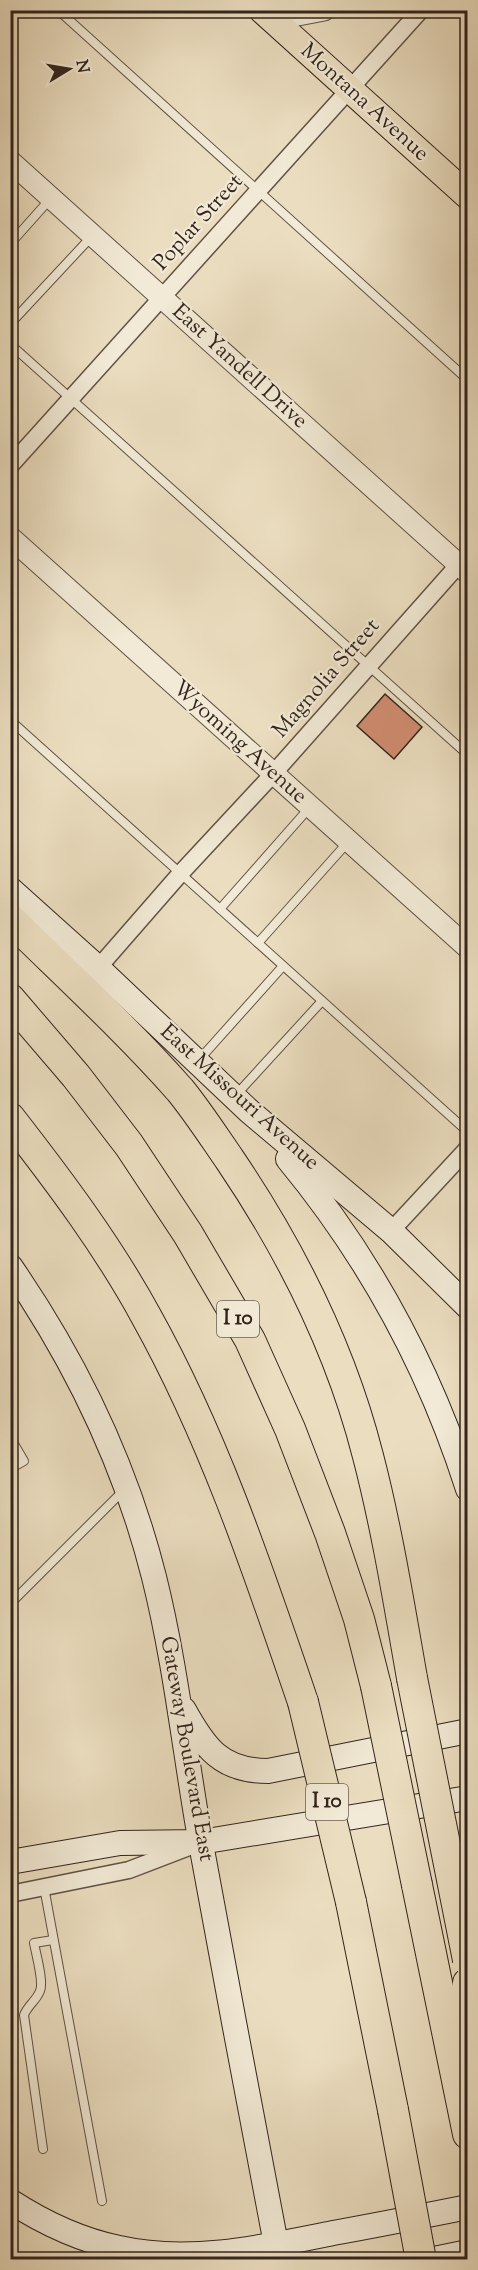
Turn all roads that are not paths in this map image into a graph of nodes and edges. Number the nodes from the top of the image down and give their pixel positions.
1 (58, 10) edge
2 (324, 10) edge
3 (421, 10) edge
4 (267, 15) edge
5 (349, 89) junction
6 (10, 161) edge
7 (258, 192) junction
8 (468, 196) edge
9 (52, 198) junction
10 (93, 235) junction
11 (10, 244) edge
12 (163, 298) junction
13 (10, 324) edge
14 (10, 344) edge
15 (468, 380) edge
16 (71, 399) junction
17 (10, 466) edge
18 (10, 537) edge
19 (464, 563) edge
20 (369, 665) junction
21 (10, 720) edge
22 (468, 755) edge
23 (273, 774) junction
24 (310, 807) junction
25 (349, 842) junction
26 (180, 874) junction
27 (10, 889) edge
28 (220, 909) junction
29 (10, 919) edge
30 (258, 943) junction
31 (468, 948) edge
32 (283, 966) junction
33 (99, 968) junction
34 (10, 999) edge
35 (322, 1001) junction
36 (197, 1062) junction
37 (242, 1104) junction
38 (10, 1118) edge
39 (468, 1132) edge
40 (468, 1148) edge
41 (391, 1231) junction
42 (10, 1266) edge
43 (468, 1306) edge
44 (10, 1437) edge
45 (10, 1469) edge
46 (126, 1489) junction
47 (468, 1489) edge
48 (10, 1604) edge
49 (178, 1700) junction
50 (468, 1731) edge
51 (468, 1798) edge
52 (201, 1842) junction
53 (10, 1862) edge
54 (44, 1887) junction
55 (10, 1894) edge
56 (53, 1940) junction
57 (468, 1960) edge
58 (468, 1983) edge
59 (457, 2081) junction
60 (466, 2129) edge
61 (43, 2149) dead end
62 (10, 2201) edge
63 (102, 2201) dead end
64 (468, 2207) edge
65 (278, 2252) edge
66 (468, 2252) edge
67 (421, 2259) edge
68 (429, 2259) edge

1 - 7 lane
2 - 4 street
3 - 5 street, Poplar Street
4 - 5 main road, Montana Avenue
5 - 7 street, Poplar Street
5 - 8 main road, Montana Avenue
6 - 9 street, East Yandell Drive
7 - 12 street, Poplar Street
7 - 15 lane
9 - 10 street, East Yandell Drive
9 - 11 lane
10 - 12 street, East Yandell Drive
10 - 13 lane
12 - 16 street, Poplar Street
12 - 19 street, East Yandell Drive
14 - 16 lane
16 - 17 street, Poplar Street
16 - 20 lane
18 - 23 street, Wyoming Avenue
19 - 20 street, Magnolia Street
20 - 22 lane
20 - 23 street, Magnolia Street
21 - 26 lane
23 - 24 street, Wyoming Avenue
23 - 26 street, Magnolia Street
24 - 25 street, Wyoming Avenue
24 - 28 lane
25 - 30 lane
25 - 31 street, Wyoming Avenue
26 - 28 lane
26 - 33 street, Magnolia Street
27 - 33 main road, East Missouri Avenue
28 - 30 lane
29 - 57 highway, bridge
30 - 32 lane
32 - 35 lane
32 - 36 lane
33 - 36 main road, East Missouri Avenue
34 - 59 highway, I 10, bridge
35 - 37 lane
35 - 39 lane
36 - 37 main road, East Missouri Avenue
37 - 41 main road, East Missouri Avenue
37 - 47 main road
38 - 67 highway, I 10, bridge
40 - 41 street
41 - 43 main road, East Missouri Avenue
42 - 46 main road, Gateway Boulevard East
44 - 45 lane
46 - 48 lane
46 - 49 main road, Gateway Boulevard East
49 - 50 main road
49 - 52 main road, Gateway Boulevard East
51 - 52 main road
52 - 53 main road
52 - 54 street
52 - 65 main road, Gateway Boulevard East
54 - 55 street
54 - 56 lane
56 - 61 lane
56 - 63 lane
58 - 59 highway
59 - 60 highway, I 10
62 - 65 main road
64 - 65 main road
66 - 68 main road

